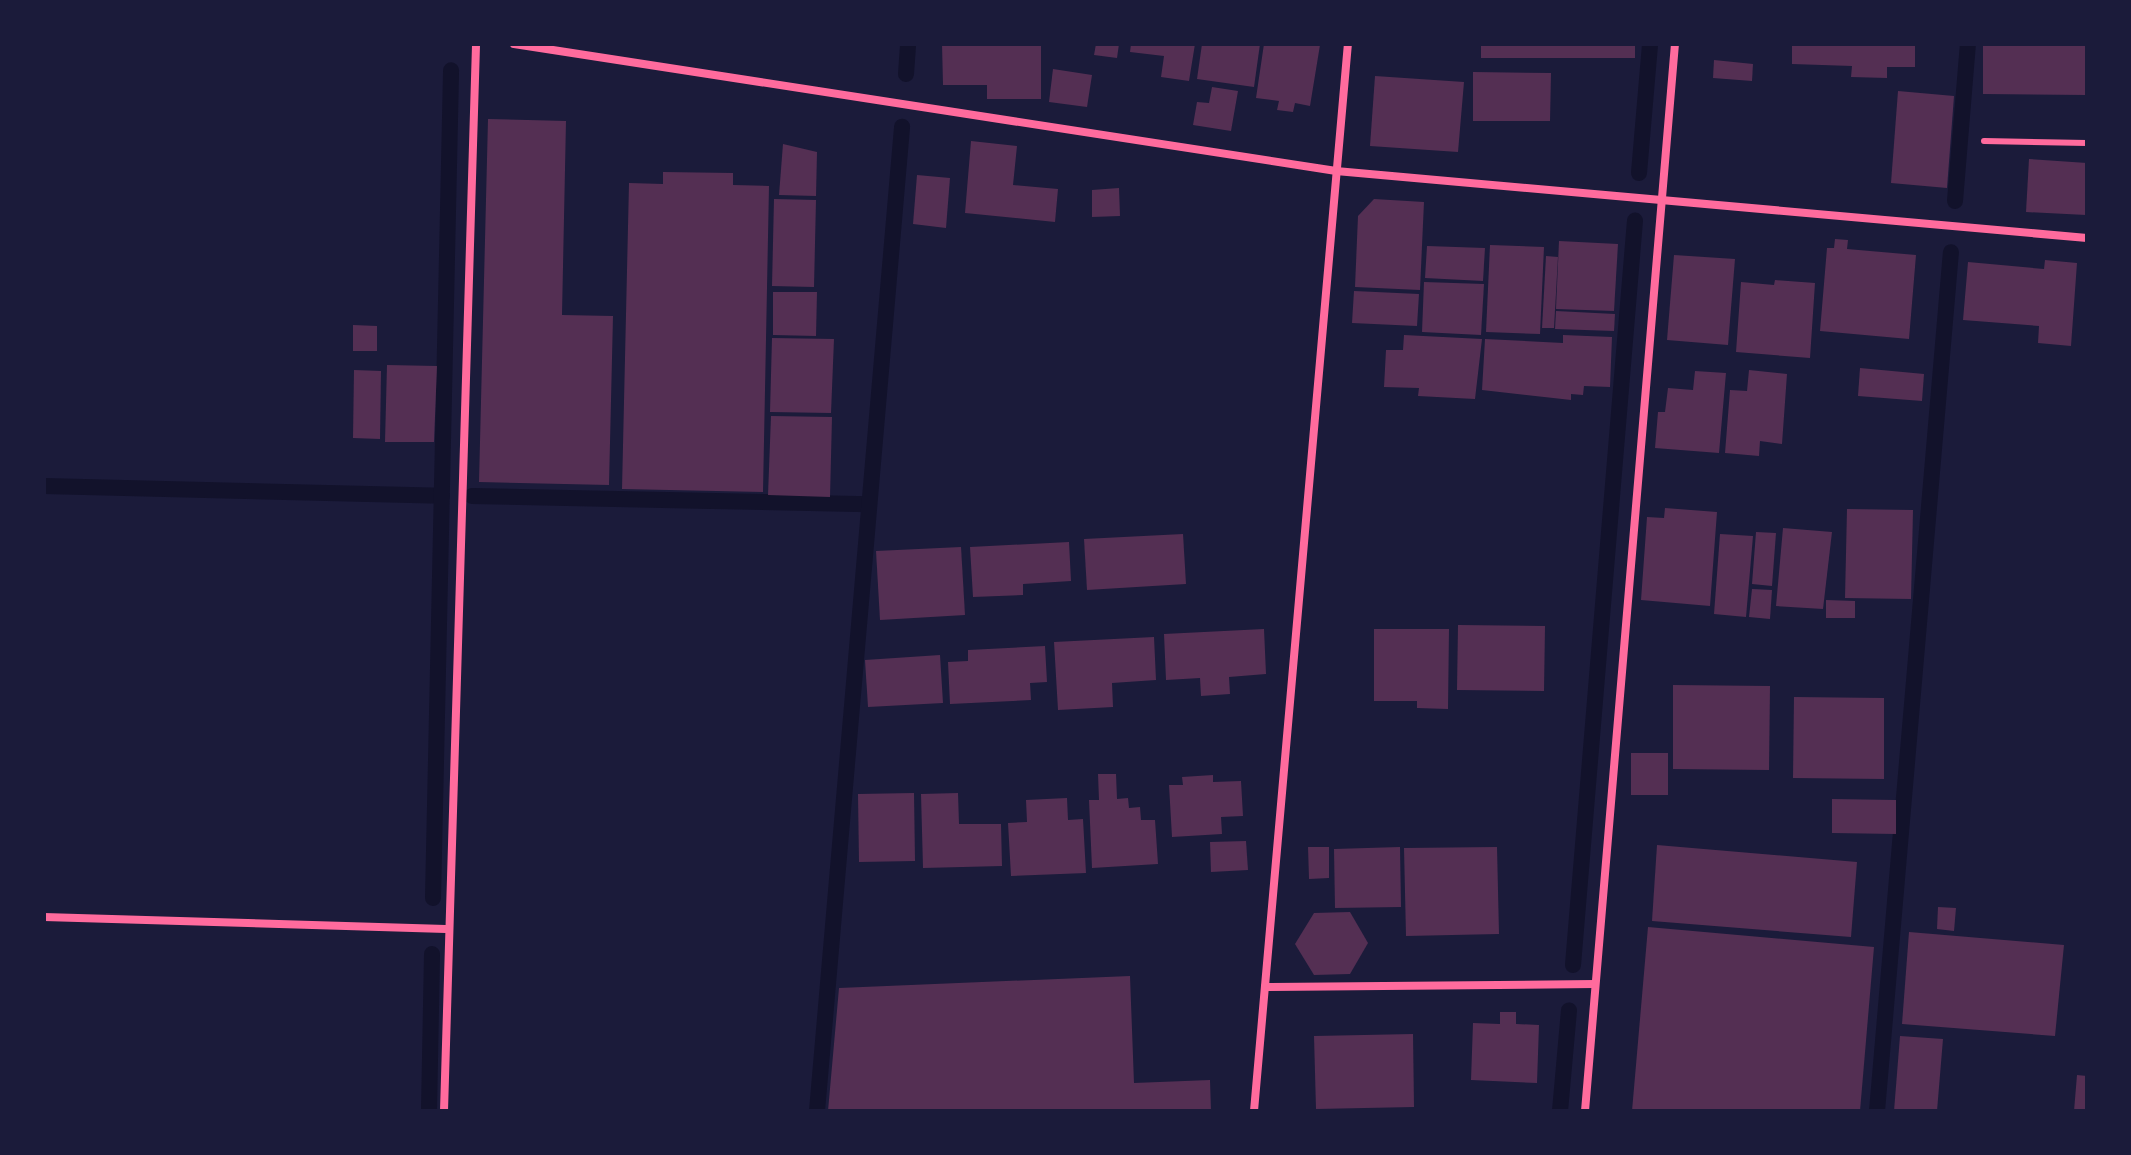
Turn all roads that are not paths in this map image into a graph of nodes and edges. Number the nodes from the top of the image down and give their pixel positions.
1 (476, 44) edge
2 (514, 44) edge
3 (1348, 44) edge
4 (1675, 44) edge
5 (539, 46) edge
6 (1984, 141) dead end
7 (2087, 143) edge
8 (1336, 171) junction
9 (1663, 198) junction
10 (2087, 238) edge
11 (44, 917) edge
12 (446, 929) junction
13 (1595, 984) junction
14 (1265, 987) junction
15 (444, 1111) edge
16 (1254, 1111) edge
17 (1585, 1111) edge

1 - 12 street
2 - 5 street
3 - 8 street
4 - 9 street
5 - 8 street
6 - 7 lane
8 - 9 street
8 - 14 street
9 - 10 street
9 - 13 street
11 - 12 street
12 - 15 street
13 - 14 street
13 - 17 street
14 - 16 street

